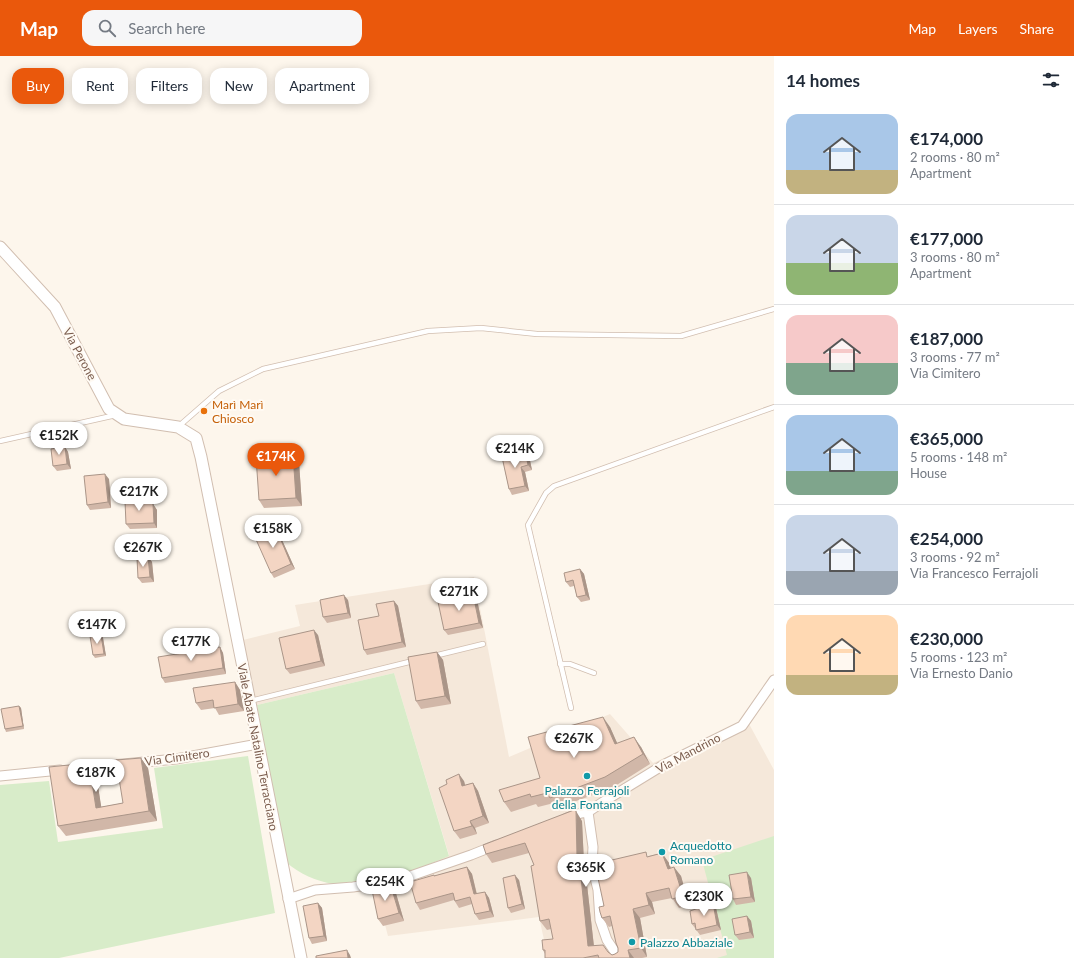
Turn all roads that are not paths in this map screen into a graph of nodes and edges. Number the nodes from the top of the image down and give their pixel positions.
1 (0, 247) edge
2 (774, 309) edge
3 (774, 407) edge
4 (118, 415) junction
5 (178, 427) junction
6 (0, 441) edge
7 (483, 644) dead end
8 (430, 657) edge
9 (415, 661) edge
10 (560, 664) junction
11 (594, 673) dead end
12 (774, 680) edge
13 (249, 701) junction
14 (571, 708) dead end
15 (258, 744) junction
16 (0, 776) edge
17 (588, 812) junction
18 (560, 821) edge
19 (505, 842) edge
20 (288, 899) junction
21 (301, 958) edge
22 (619, 958) edge

1 - 4 street, Via Perone
2 - 5 lane
3 - 10 lane
4 - 5 street
4 - 6 lane
5 - 13 street, Viale Abate Natalino Terracciano
7 - 8 lane
9 - 13 lane
10 - 11 lane
10 - 14 lane
12 - 17 street, Via Mandrino
13 - 15 street, Viale Abate Natalino Terracciano
15 - 16 street, Via Cimitero
15 - 20 street, Viale Abate Natalino Terracciano
17 - 18 street, Via Mandrino
17 - 22 street
19 - 20 street
20 - 21 street, Viale Abate Natalino Terracciano

